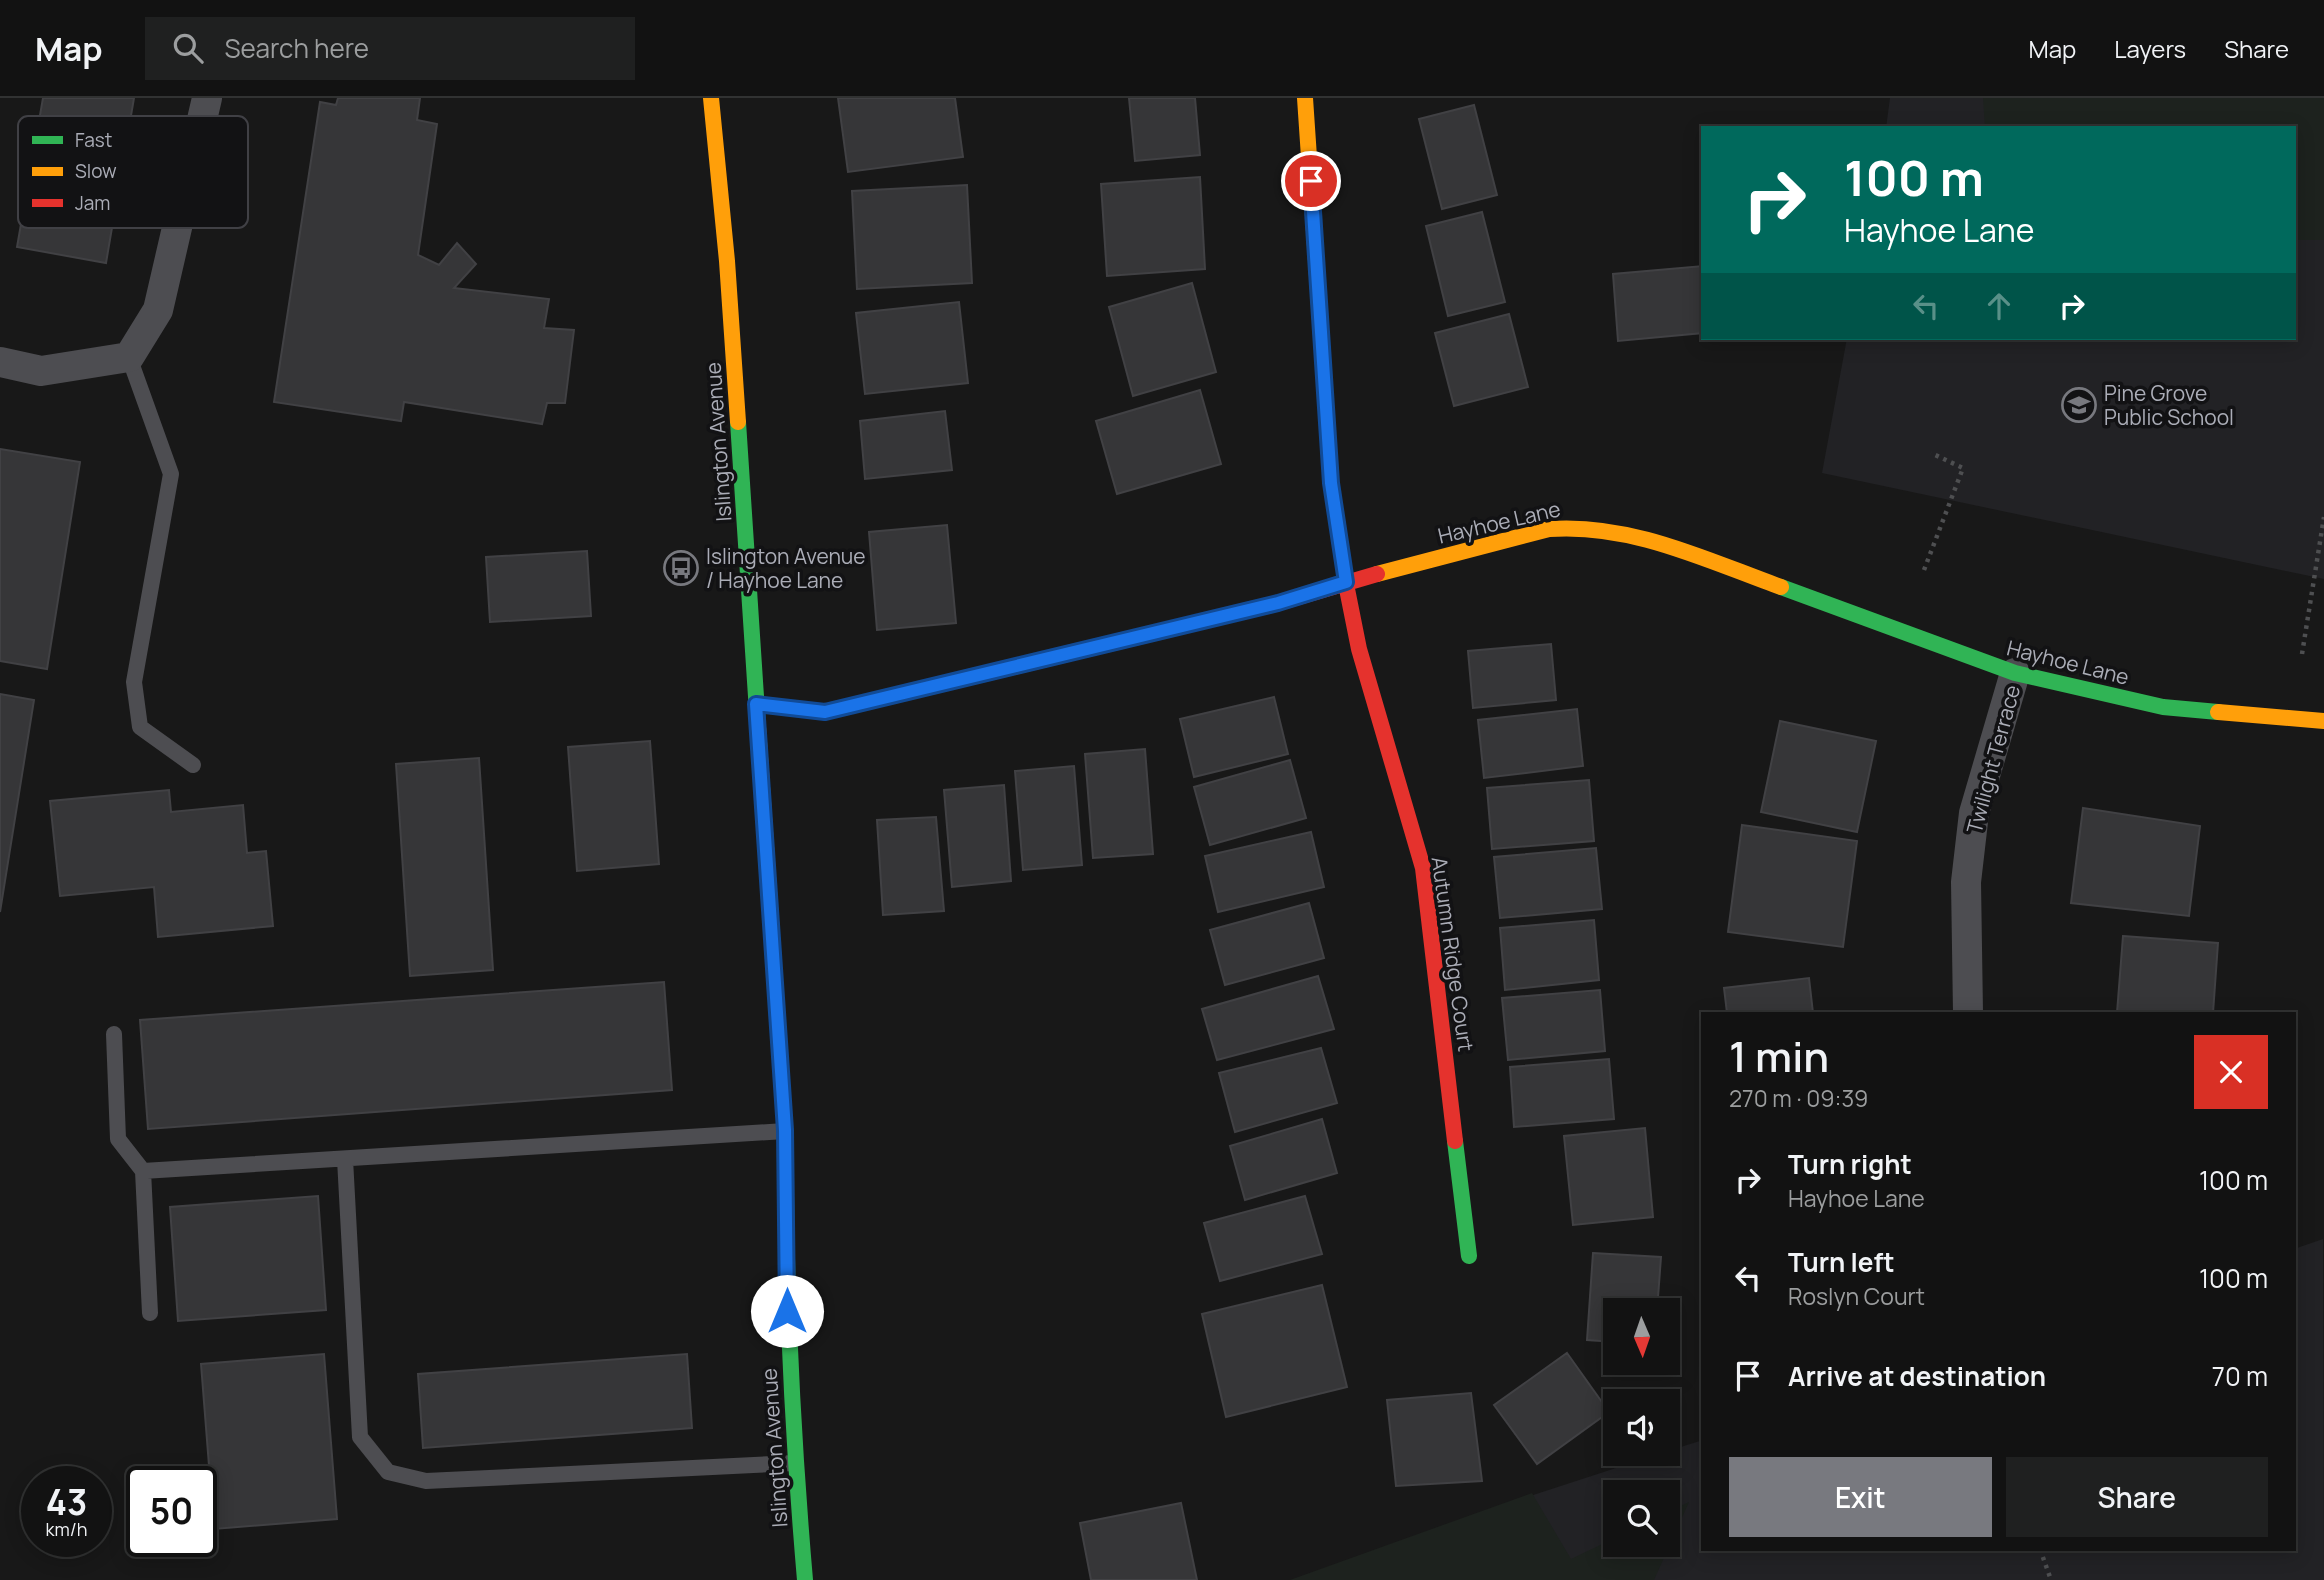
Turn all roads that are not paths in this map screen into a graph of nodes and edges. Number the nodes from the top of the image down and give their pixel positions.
1 (206, 98) edge
2 (711, 98) edge
3 (1305, 98) edge
4 (202, 116) edge
5 (177, 228) edge
6 (129, 357) junction
7 (0, 362) edge
8 (1346, 582) junction
9 (2015, 673) junction
10 (756, 704) junction
11 (2324, 721) edge
12 (193, 765) dead end
13 (1968, 1012) edge
14 (114, 1034) dead end
15 (785, 1130) junction
16 (345, 1159) junction
17 (143, 1171) junction
18 (1469, 1256) dead end
19 (150, 1313) dead end
20 (795, 1463) junction
21 (806, 1580) edge

1 - 4 street
2 - 10 street, Islington Avenue
3 - 8 street, Autumn Ridge Court
5 - 6 street
6 - 7 street
6 - 12 lane
8 - 9 street, Hayhoe Lane
8 - 10 street, Hayhoe Lane
8 - 18 street, Autumn Ridge Court
9 - 11 street, Hayhoe Lane
9 - 13 street, Twilight Terrace
10 - 15 street, Islington Avenue
14 - 17 lane
15 - 16 lane
15 - 20 street, Islington Avenue
16 - 17 lane
16 - 20 lane
17 - 19 lane
20 - 21 street, Islington Avenue

